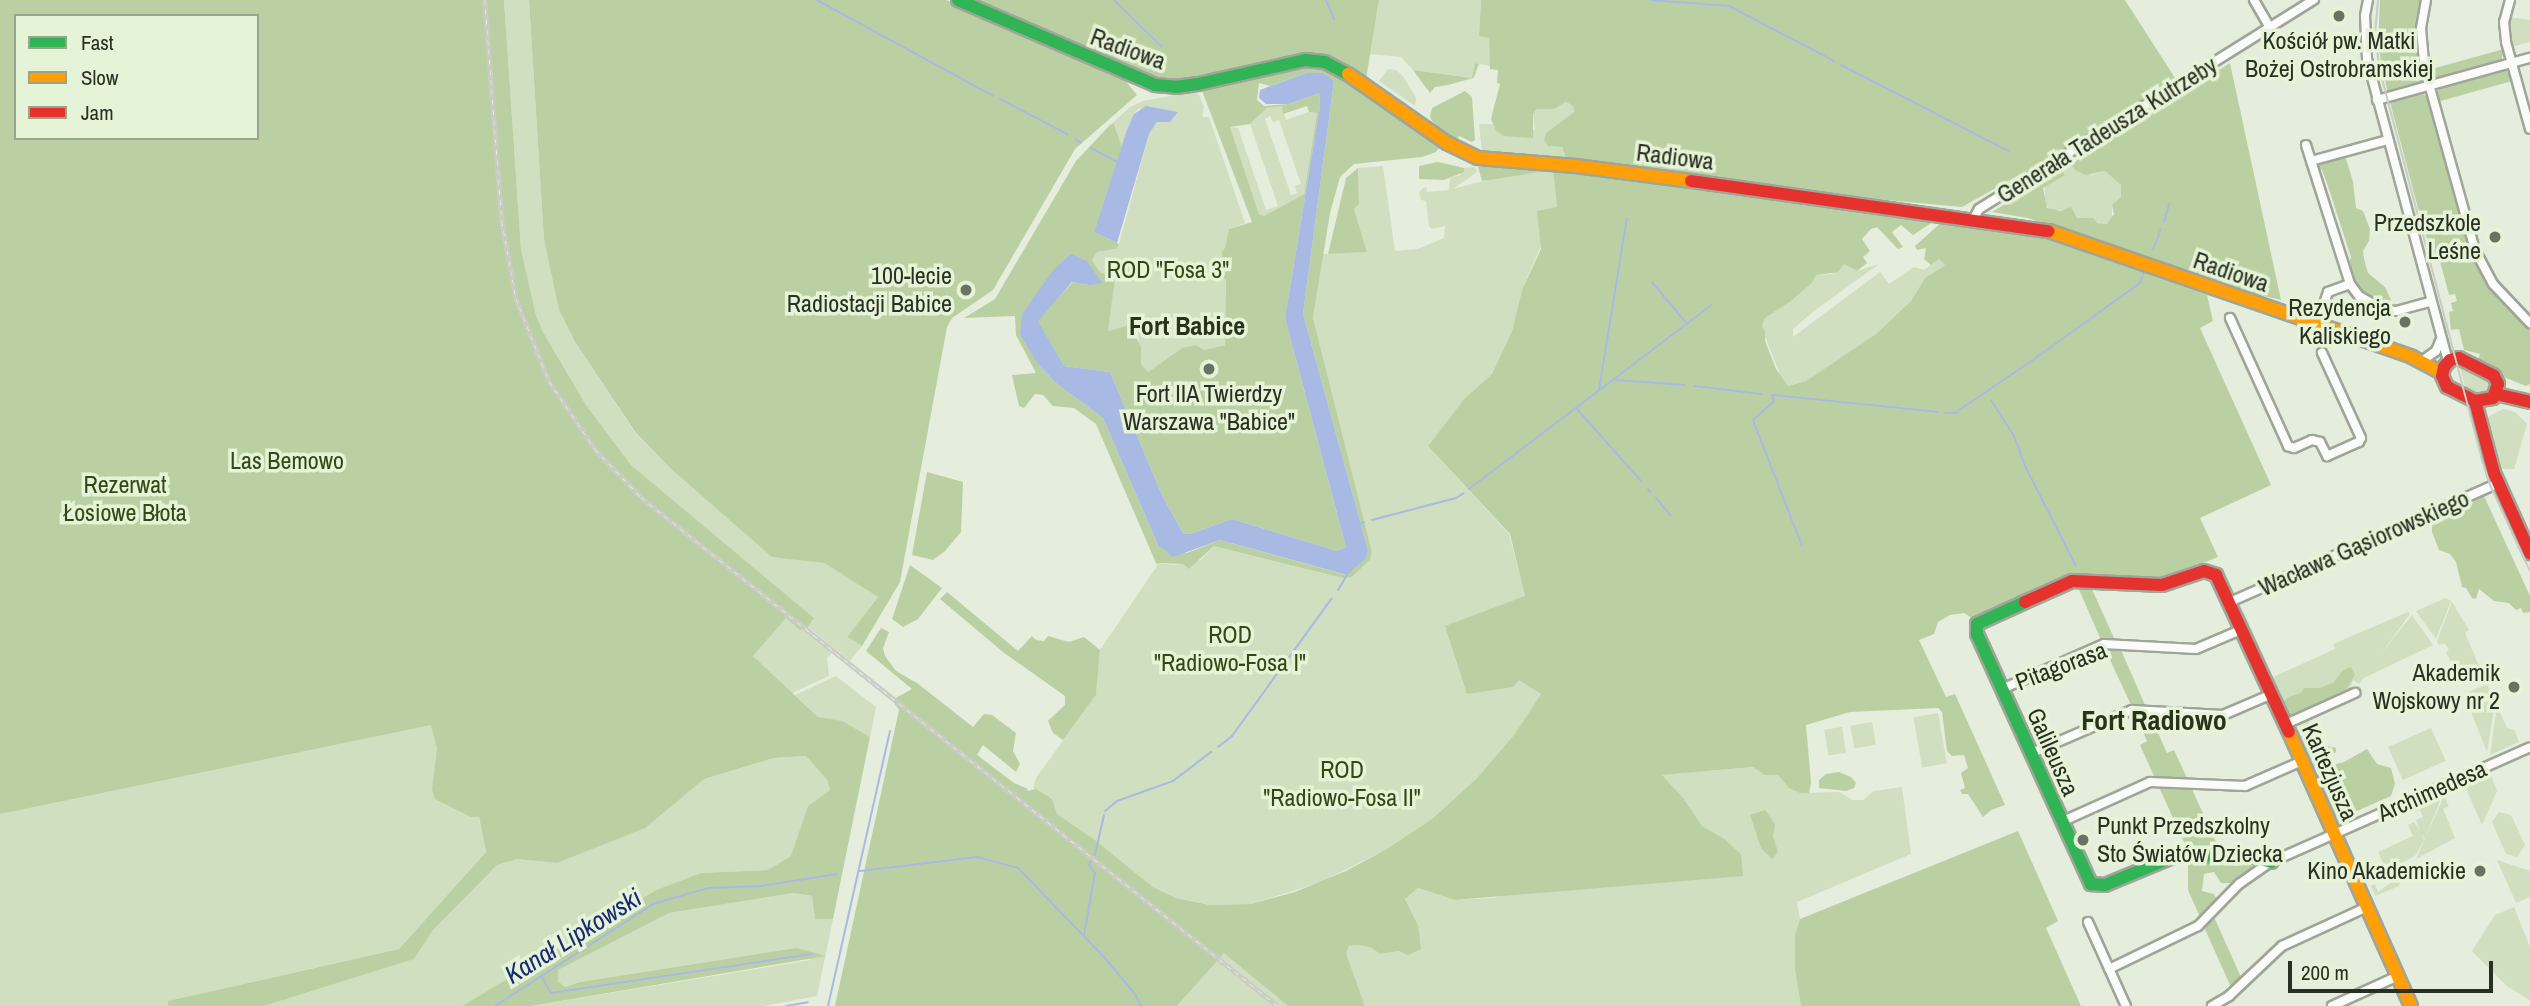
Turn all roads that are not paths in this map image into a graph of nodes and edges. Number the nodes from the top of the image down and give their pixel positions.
1 (958, 0) edge
2 (2254, 0) edge
3 (2314, 0) edge
4 (2368, 0) edge
5 (2426, 0) edge
6 (2510, 0) edge
7 (2270, 29) junction
8 (2530, 58) edge
9 (2511, 64) junction
10 (2429, 86) junction
11 (2377, 100) junction
12 (2530, 129) edge
13 (2388, 140) junction
14 (2306, 145) dead end
15 (2311, 161) junction
16 (1974, 218) junction
17 (2350, 284) junction
18 (2430, 302) junction
19 (2230, 318) dead end
20 (2530, 323) edge
21 (2317, 324) junction
22 (2440, 341) junction
23 (2322, 353) dead end
24 (2419, 358) junction
25 (2447, 361) junction
26 (2489, 395) junction
27 (2530, 399) edge
28 (2499, 483) junction
29 (2530, 553) edge
30 (2230, 602) junction
31 (2243, 629) junction
32 (1977, 634) joint
33 (2002, 689) junction
34 (2355, 693) dead end
35 (2272, 694) junction
36 (2286, 724) junction
37 (2530, 747) edge
38 (2032, 753) junction
39 (2302, 761) junction
40 (2062, 822) junction
41 (2335, 835) junction
42 (2271, 862) junction
43 (2367, 907) junction
44 (2088, 922) dead end
45 (2109, 969) junction
46 (2398, 976) junction
47 (2126, 1006) edge
48 (2212, 1006) edge
49 (2332, 1006) edge
50 (2411, 1006) edge

1 - 16 main road, Radiowa
2 - 7 street
3 - 7 street, Generała Tadeusza Kutrzeby
4 - 11 street
5 - 10 street
6 - 9 street
7 - 16 street, Generała Tadeusza Kutrzeby
8 - 9 street
9 - 10 street
9 - 12 street
10 - 11 street
10 - 20 street
11 - 13 street
13 - 15 street
13 - 18 street
14 - 15 street
15 - 17 street
16 - 21 main road, Radiowa
17 - 18 street
17 - 21 street
18 - 22 street
19 - 23 street
21 - 24 main road, Radiowa
22 - 24 street
22 - 25 street
24 - 25 main road, Radiowa
25 - 26 main road
25 - 26 main road
26 - 27 main road
26 - 28 main road
28 - 29 main road
28 - 30 street, Wacława Gąsiorowskiego
30 - 31 main road, Kartezjusza
30 - 32 main road, Kartezjusza
31 - 33 street, Pitagorasa
31 - 35 main road, Kartezjusza
32 - 33 main road, Galileusza
33 - 38 main road, Galileusza
34 - 36 street
35 - 36 main road, Kartezjusza
35 - 38 street
36 - 39 main road, Kartezjusza
37 - 41 street, Archimedesa
38 - 40 main road, Galileusza
39 - 40 street
39 - 41 main road, Kartezjusza
40 - 42 main road, Galileusza
41 - 42 street, Archimedesa
41 - 43 main road, Kartezjusza
42 - 45 street, Archimedesa
43 - 46 main road, Kartezjusza
43 - 48 street
44 - 45 street
45 - 47 street
46 - 49 street
46 - 50 main road, Kartezjusza

